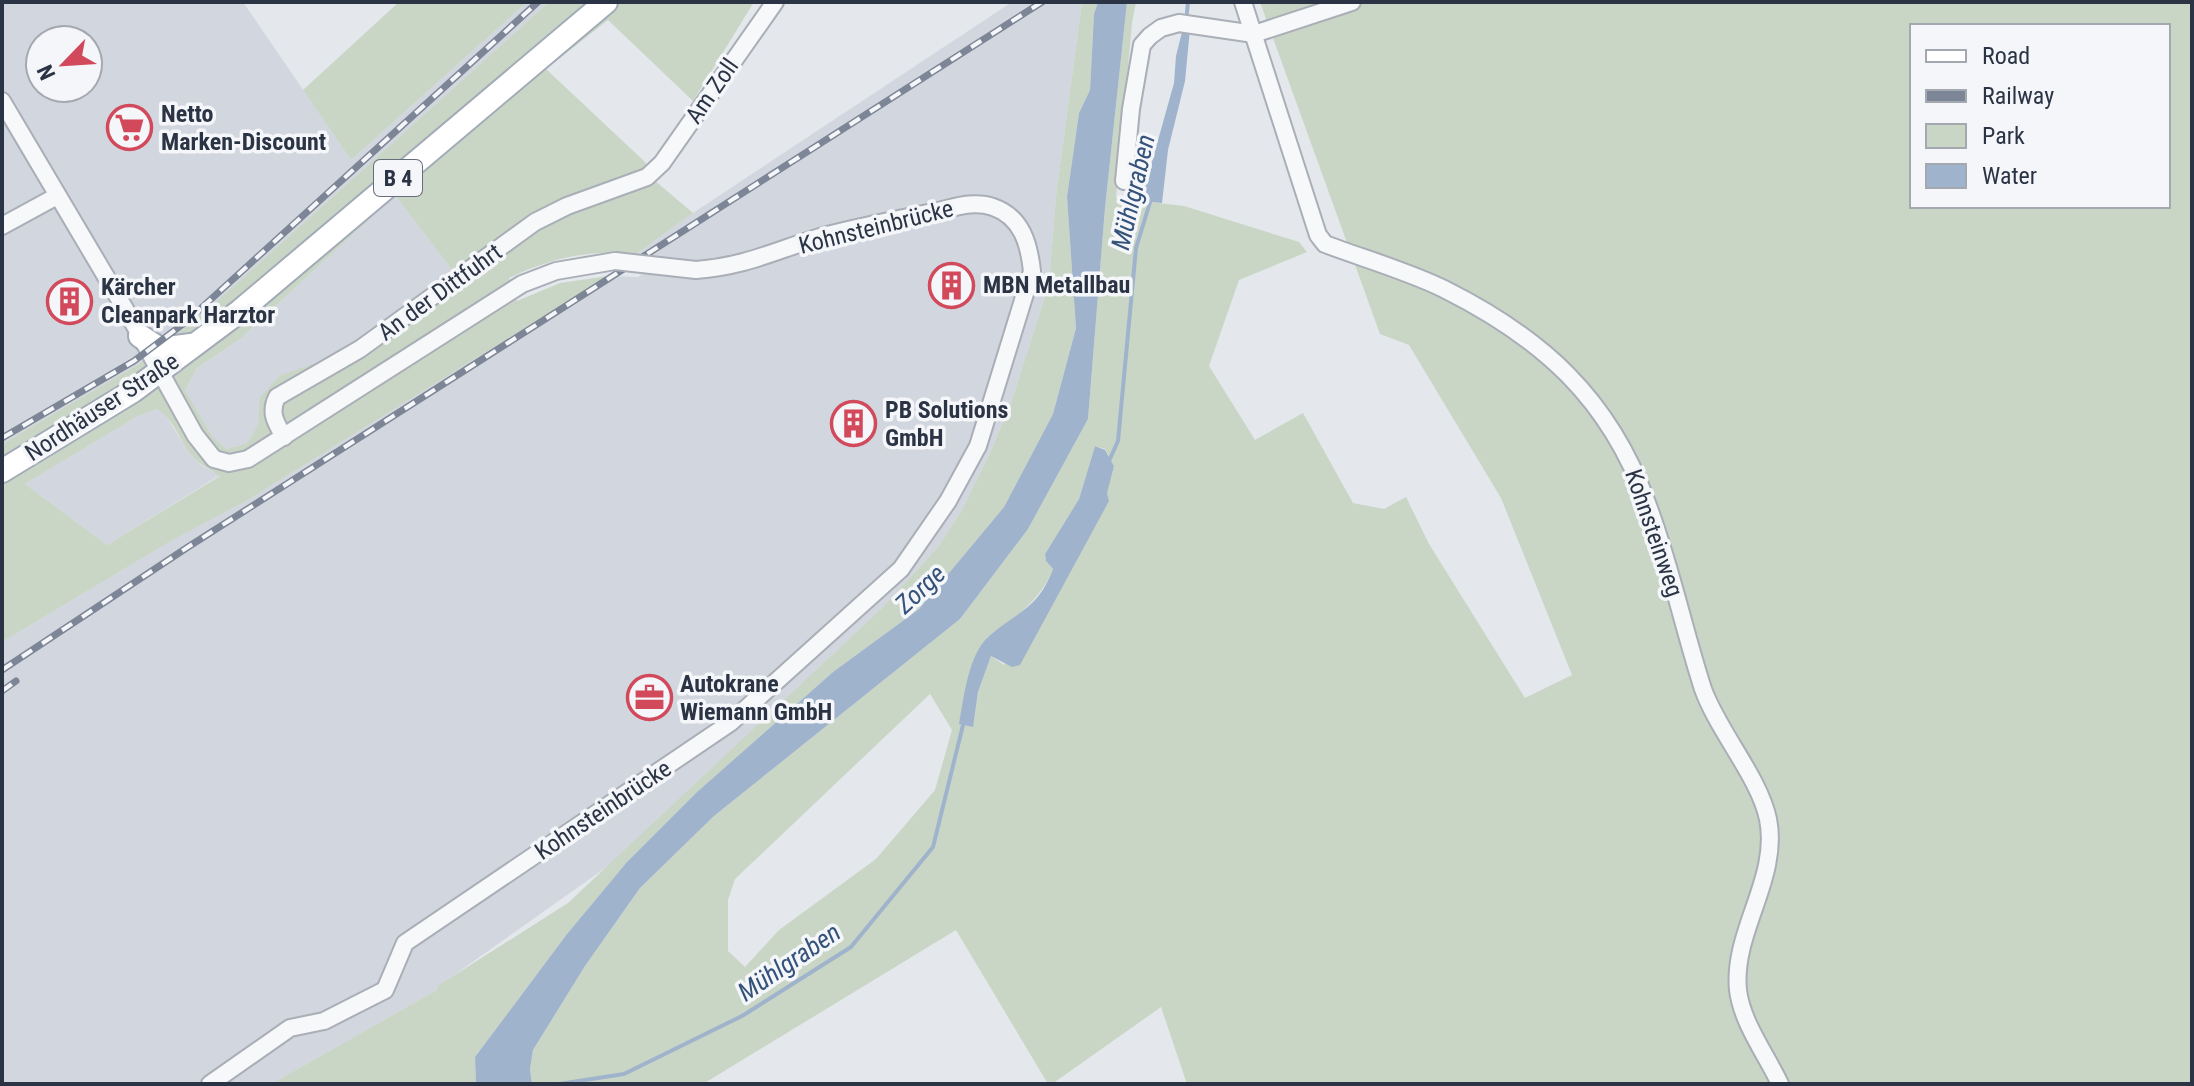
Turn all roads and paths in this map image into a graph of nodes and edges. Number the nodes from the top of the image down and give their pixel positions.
1 (606, 2) edge
2 (775, 2) edge
3 (1243, 2) edge
4 (1352, 2) edge
5 (1218, 29) junction
6 (1254, 34) junction
7 (2, 101) edge
8 (647, 177) joint
9 (1124, 181) dead end
10 (57, 196) junction
11 (2, 226) edge
12 (140, 336) junction
13 (197, 344) junction
14 (161, 371) junction
15 (284, 437) junction
16 (2, 471) edge
17 (210, 1084) edge
18 (1780, 1084) edge

1 - 13 main road, Nordhäuser Straße / B 4
2 - 8 street, Am Zoll
3 - 5 street, Kohnsteinweg
3 - 6 street, Kohnsteinweg
4 - 6 street
5 - 6 street
5 - 9 street
6 - 18 street, Kohnsteinweg
7 - 10 street
8 - 15 street, An der Dittfuhrt
10 - 11 street
10 - 12 street
12 - 13 main road
12 - 14 street
13 - 14 main road, Nordhäuser Straße / B 4
14 - 15 street, Kohnsteinbrücke
14 - 16 main road, Nordhäuser Straße / B 4
15 - 17 street, Kohnsteinbrücke, bridge

